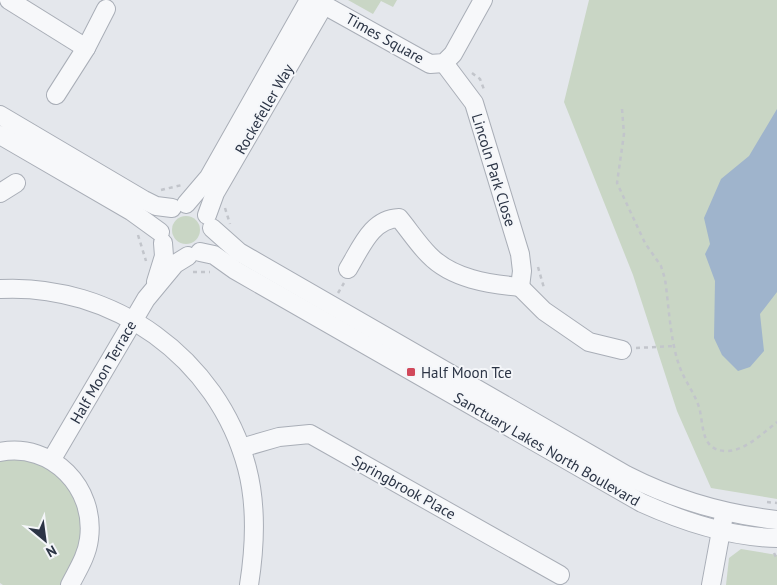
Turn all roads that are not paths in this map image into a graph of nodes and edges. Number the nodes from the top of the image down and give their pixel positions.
1 (9, 0) edge
2 (483, 0) edge
3 (316, 2) edge
4 (106, 9) dead end
5 (86, 48) junction
6 (444, 63) junction
7 (56, 96) dead end
8 (0, 115) edge
9 (0, 135) edge
10 (16, 183) dead end
11 (0, 193) edge
12 (179, 206) junction
13 (210, 221) junction
14 (162, 238) junction
15 (194, 254) junction
16 (348, 269) dead end
17 (155, 285) junction
18 (520, 287) junction
19 (0, 288) edge
20 (132, 322) junction
21 (622, 350) road end
22 (241, 448) junction
23 (0, 452) edge
24 (52, 459) junction
25 (724, 513) junction
26 (777, 520) edge
27 (721, 530) junction
28 (775, 546) edge
29 (560, 575) dead end
30 (70, 585) edge
31 (249, 585) edge
32 (711, 585) edge

1 - 5 street
2 - 6 street, Times Square
3 - 6 street, Times Square
3 - 12 street, Rockefeller Way
3 - 13 street, Rockefeller Way
4 - 5 street
5 - 7 street
6 - 18 street, Lincoln Park Close
8 - 12 street
9 - 14 street
10 - 11 street
12 - 13 street
12 - 14 street
13 - 15 street
13 - 25 street, Sanctuary Lakes North Boulevard
14 - 15 street
14 - 17 street, Half Moon Terrace
15 - 17 street, Half Moon Terrace
15 - 27 street, Sanctuary Lakes North Boulevard
16 - 18 street
17 - 20 street, Half Moon Terrace
18 - 21 street
19 - 20 street
20 - 22 street
20 - 24 street, Half Moon Terrace
22 - 29 street, Springbrook Place
22 - 31 street
23 - 24 street
24 - 30 street
25 - 26 street, Sanctuary Lakes North Boulevard
25 - 27 street
27 - 28 street, Sanctuary Lakes North Boulevard
27 - 32 street

